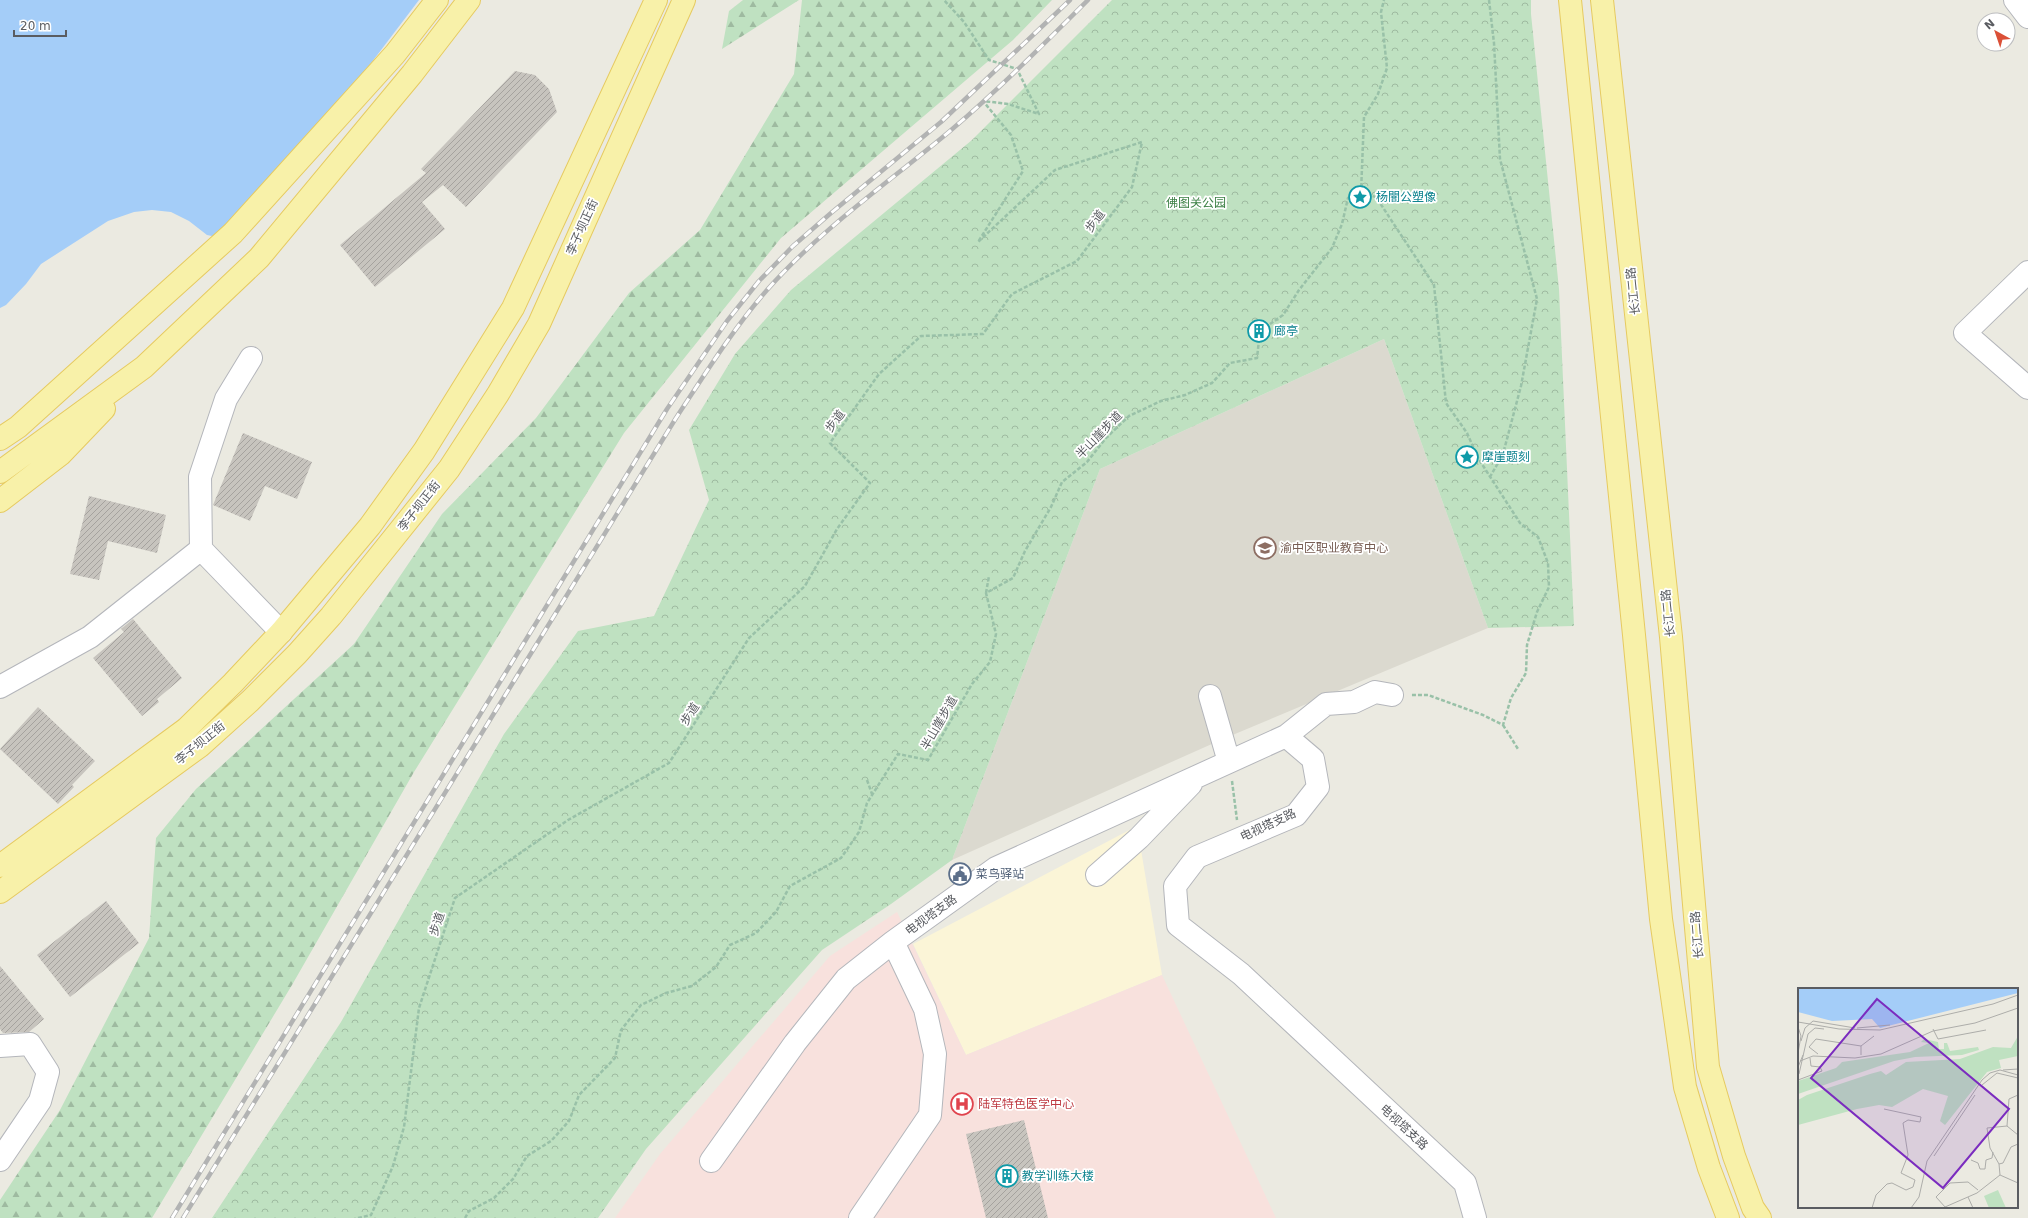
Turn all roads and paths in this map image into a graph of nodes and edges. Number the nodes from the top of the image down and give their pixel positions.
1 (437, 0) edge
2 (469, 0) edge
3 (656, 0) edge
4 (684, 0) edge
5 (944, 0) edge
6 (1384, 0) edge
7 (1489, 0) edge
8 (1570, 0) edge
9 (1602, 0) edge
10 (2015, 0) edge
11 (2028, 17) edge
12 (1361, 193) junction
13 (2028, 272) edge
14 (251, 358) dead end
15 (144, 368) junction
16 (2028, 388) edge
17 (6, 434) edge
18 (0, 472) edge
19 (1490, 477) junction
20 (0, 501) edge
21 (201, 549) junction
22 (989, 576) dead end
23 (986, 593) junction
24 (281, 632) junction
25 (0, 687) edge
26 (1392, 695) joint
27 (1210, 696) dead end
28 (1503, 725) junction
29 (1286, 736) junction
30 (1518, 749) dead end
31 (1229, 762) junction
32 (1199, 776) junction
33 (867, 780) dead end
34 (872, 794) junction
35 (1240, 838) junction
36 (0, 866) edge
37 (1097, 875) dead end
38 (0, 892) edge
39 (893, 942) junction
40 (0, 1046) edge
41 (0, 1160) edge
42 (711, 1161) dead end
43 (358, 1218) edge
44 (465, 1218) edge
45 (860, 1218) edge
46 (1475, 1218) edge
47 (1728, 1218) edge
48 (1760, 1218) edge

1 - 17 main road
2 - 15 main road
3 - 24 main road, 李子坝正街
4 - 38 main road, 李子坝正街
5 - 43 path, 步道
6 - 12 path
7 - 19 path
8 - 47 main road
9 - 48 main road, 长江二路
10 - 11 street
12 - 19 path
12 - 23 path, 半山崖步道
13 - 16 street
14 - 21 street
15 - 18 main road
15 - 20 main road
19 - 28 path
21 - 24 street
21 - 25 street
22 - 23 path
23 - 34 path, 半山崖步道
24 - 36 main road, 李子坝正街
26 - 28 path
26 - 29 street
27 - 31 street
28 - 30 path
29 - 31 street, 电视塔支路
29 - 35 street, 电视塔支路
31 - 32 street, 电视塔支路
31 - 35 path
32 - 37 street
32 - 39 street, 电视塔支路
33 - 34 path
34 - 44 path, 半山崖步道
35 - 46 street, 电视塔支路
39 - 42 street, 电视塔支路
39 - 45 street
40 - 41 street

